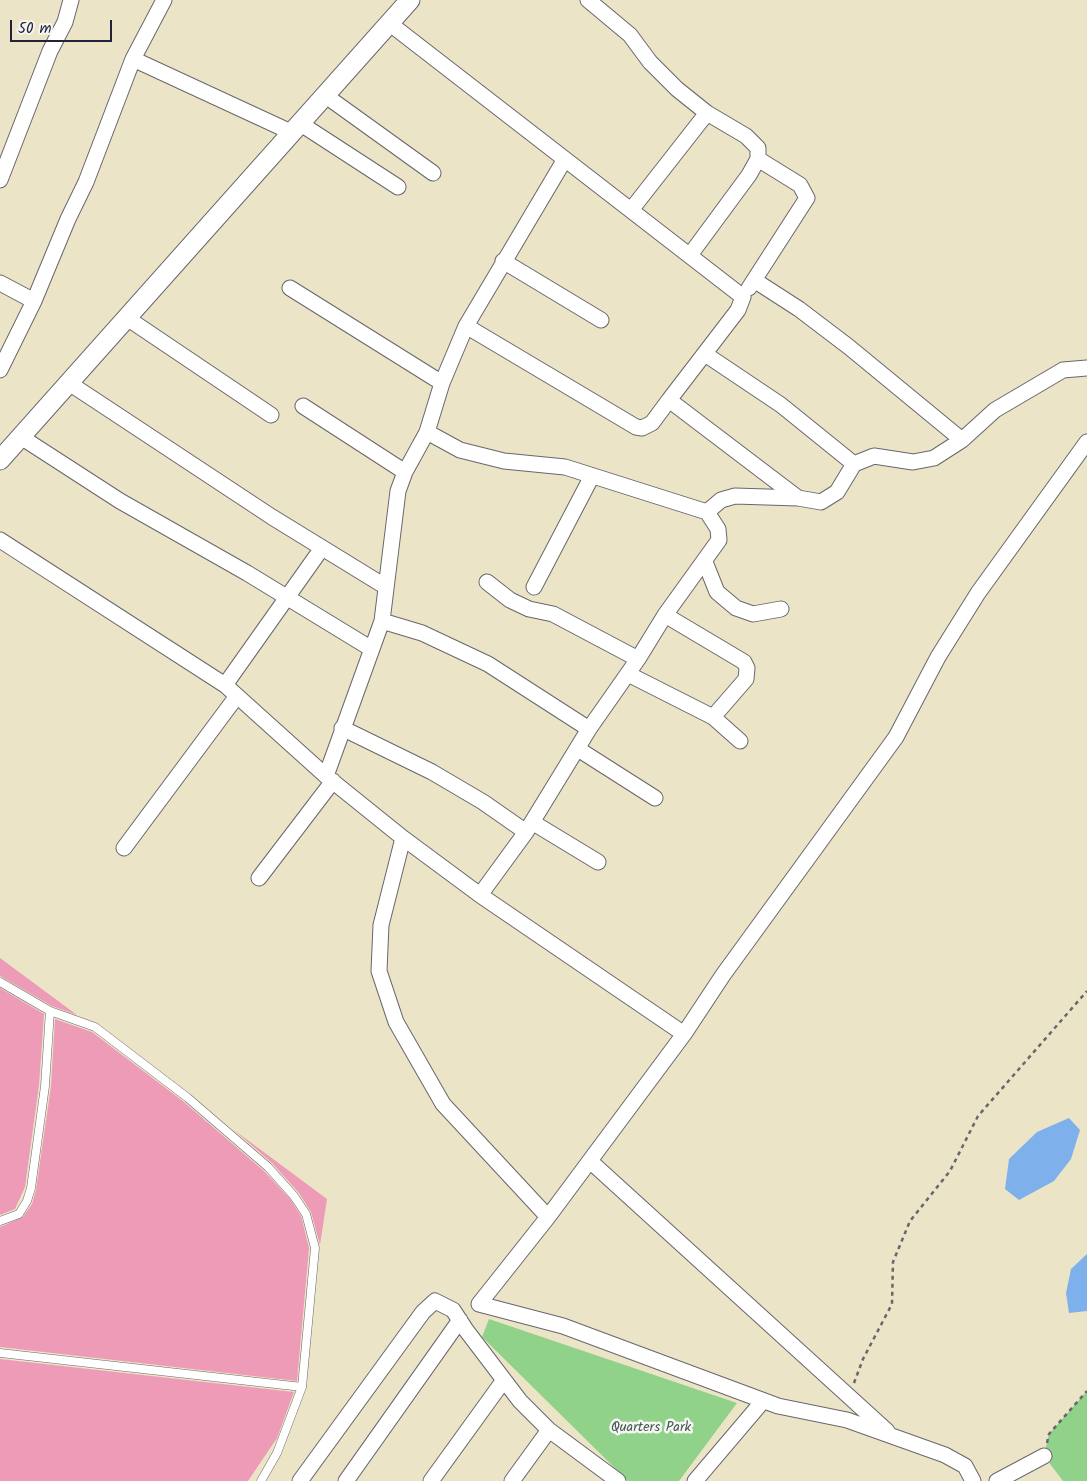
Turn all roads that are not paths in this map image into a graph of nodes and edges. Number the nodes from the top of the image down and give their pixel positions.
1 (71, 0) edge
2 (164, 0) edge
3 (410, 0) edge
4 (588, 0) edge
5 (389, 23) junction
6 (133, 59) junction
7 (326, 96) junction
8 (707, 113) junction
9 (297, 128) junction
10 (565, 159) junction
11 (758, 159) junction
12 (433, 173) dead end
13 (0, 180) edge
14 (398, 187) dead end
15 (631, 210) junction
16 (690, 255) junction
17 (503, 261) junction
18 (754, 280) junction
19 (0, 283) edge
20 (290, 288) dead end
21 (743, 296) junction
22 (34, 301) junction
23 (127, 318) junction
24 (601, 320) dead end
25 (466, 326) junction
26 (705, 354) junction
27 (1087, 368) edge
28 (0, 370) edge
29 (69, 383) junction
30 (442, 383) junction
31 (669, 400) junction
32 (304, 406) dead end
33 (272, 415) dead end
34 (427, 432) junction
35 (21, 437) junction
36 (962, 440) junction
37 (1087, 442) edge
38 (0, 460) edge
39 (854, 464) junction
40 (405, 472) junction
41 (592, 476) junction
42 (798, 498) junction
43 (707, 512) junction
44 (0, 540) edge
45 (322, 548) junction
46 (705, 562) junction
47 (487, 582) dead end
48 (386, 587) junction
49 (534, 587) dead end
50 (286, 598) junction
51 (781, 609) dead end
52 (664, 615) junction
53 (382, 621) junction
54 (370, 648) junction
55 (638, 659) junction
56 (628, 674) junction
57 (225, 685) junction
58 (237, 696) junction
59 (713, 717) junction
60 (342, 728) junction
61 (589, 729) junction
62 (740, 741) dead end
63 (578, 749) junction
64 (330, 779) junction
65 (655, 798) dead end
66 (529, 827) junction
67 (403, 838) junction
68 (124, 848) dead end
69 (598, 862) dead end
70 (259, 878) dead end
71 (480, 894) junction
72 (0, 982) edge
73 (50, 1011) junction
74 (684, 1034) junction
75 (590, 1161) junction
76 (548, 1217) junction
77 (0, 1221) edge
78 (479, 1304) junction
79 (463, 1325) junction
80 (0, 1353) edge
81 (504, 1380) junction
82 (302, 1387) junction
83 (763, 1401) junction
84 (549, 1430) junction
85 (894, 1438) junction
86 (1044, 1456) road end
87 (601, 1476) edge
88 (261, 1481) edge
89 (300, 1481) edge
90 (346, 1481) edge
91 (431, 1481) edge
92 (512, 1481) edge
93 (618, 1481) edge
94 (695, 1481) edge
95 (973, 1481) edge
96 (997, 1481) edge

1 - 13 street
2 - 6 street
3 - 5 street
4 - 8 street
5 - 7 street
5 - 10 street
6 - 9 street
6 - 22 street
7 - 9 street
7 - 12 street
8 - 11 street
8 - 15 street
9 - 14 street
9 - 23 street
10 - 15 street
10 - 17 street
11 - 16 street
11 - 18 street
15 - 16 street
16 - 21 street
17 - 24 street
17 - 25 street
18 - 21 street
18 - 36 street
19 - 22 street
20 - 30 street
21 - 26 street
22 - 28 street
23 - 29 street
23 - 33 street
25 - 30 street
25 - 31 street
26 - 31 street
26 - 39 street
27 - 36 street
29 - 35 street
29 - 45 street
30 - 34 street
31 - 42 street
32 - 40 street
34 - 40 street
34 - 41 street
35 - 38 street
35 - 50 street
36 - 39 street
37 - 74 street
39 - 42 street
40 - 48 street
41 - 43 street
41 - 49 street
42 - 43 street
43 - 46 street
44 - 57 street
45 - 48 street
45 - 50 street
46 - 51 street
46 - 52 street
47 - 55 street
48 - 53 street
50 - 54 street
50 - 57 street
52 - 55 street
52 - 59 street
53 - 54 street
53 - 61 street
54 - 60 street
55 - 56 street
56 - 59 street
56 - 61 street
57 - 58 street
58 - 64 street
58 - 68 street
59 - 62 street
60 - 64 street
60 - 66 street
61 - 63 street
63 - 65 street
63 - 66 street
64 - 67 street
64 - 70 street
66 - 69 street
66 - 71 street
67 - 71 street
67 - 76 street
71 - 74 street
72 - 73 lane
73 - 77 lane
73 - 82 lane
74 - 75 street
75 - 76 street
75 - 85 street
76 - 78 street
78 - 79 street
78 - 83 street
79 - 81 street
79 - 89 street
79 - 90 street
80 - 82 lane
81 - 84 street
81 - 91 street
82 - 88 lane
83 - 85 street
83 - 94 street
84 - 87 street
84 - 92 street
85 - 95 street
86 - 96 street
87 - 93 street

